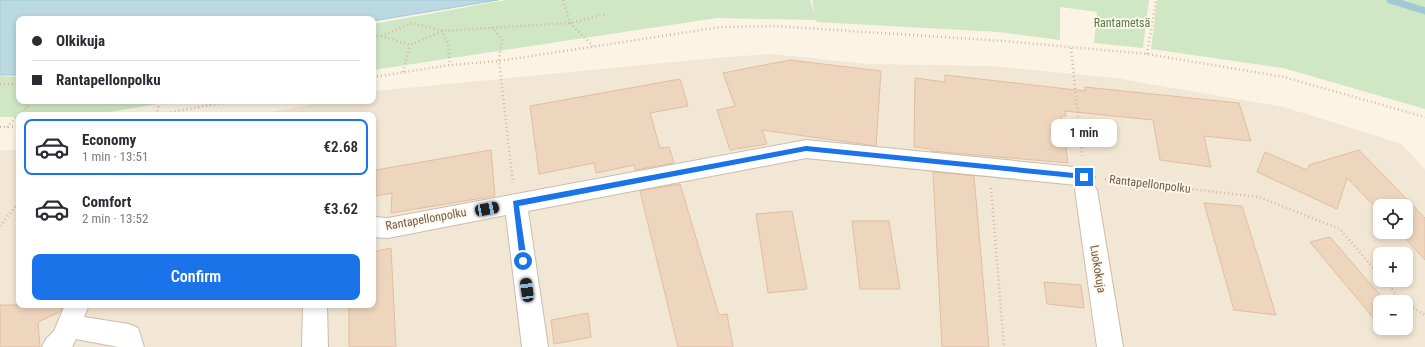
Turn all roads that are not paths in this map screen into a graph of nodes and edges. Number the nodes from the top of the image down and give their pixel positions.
1 (1085, 183) joint
2 (516, 203) junction
3 (376, 227) edge
4 (315, 308) edge
5 (73, 315) edge
6 (54, 347) edge
7 (131, 347) edge
8 (314, 347) edge
9 (535, 347) edge
10 (1110, 347) edge

1 - 2 street, Rantapellonpolku
1 - 10 street, Luokokuja
2 - 3 street, Rantapellonpolku
2 - 9 street
4 - 8 street
5 - 6 street
5 - 7 street

